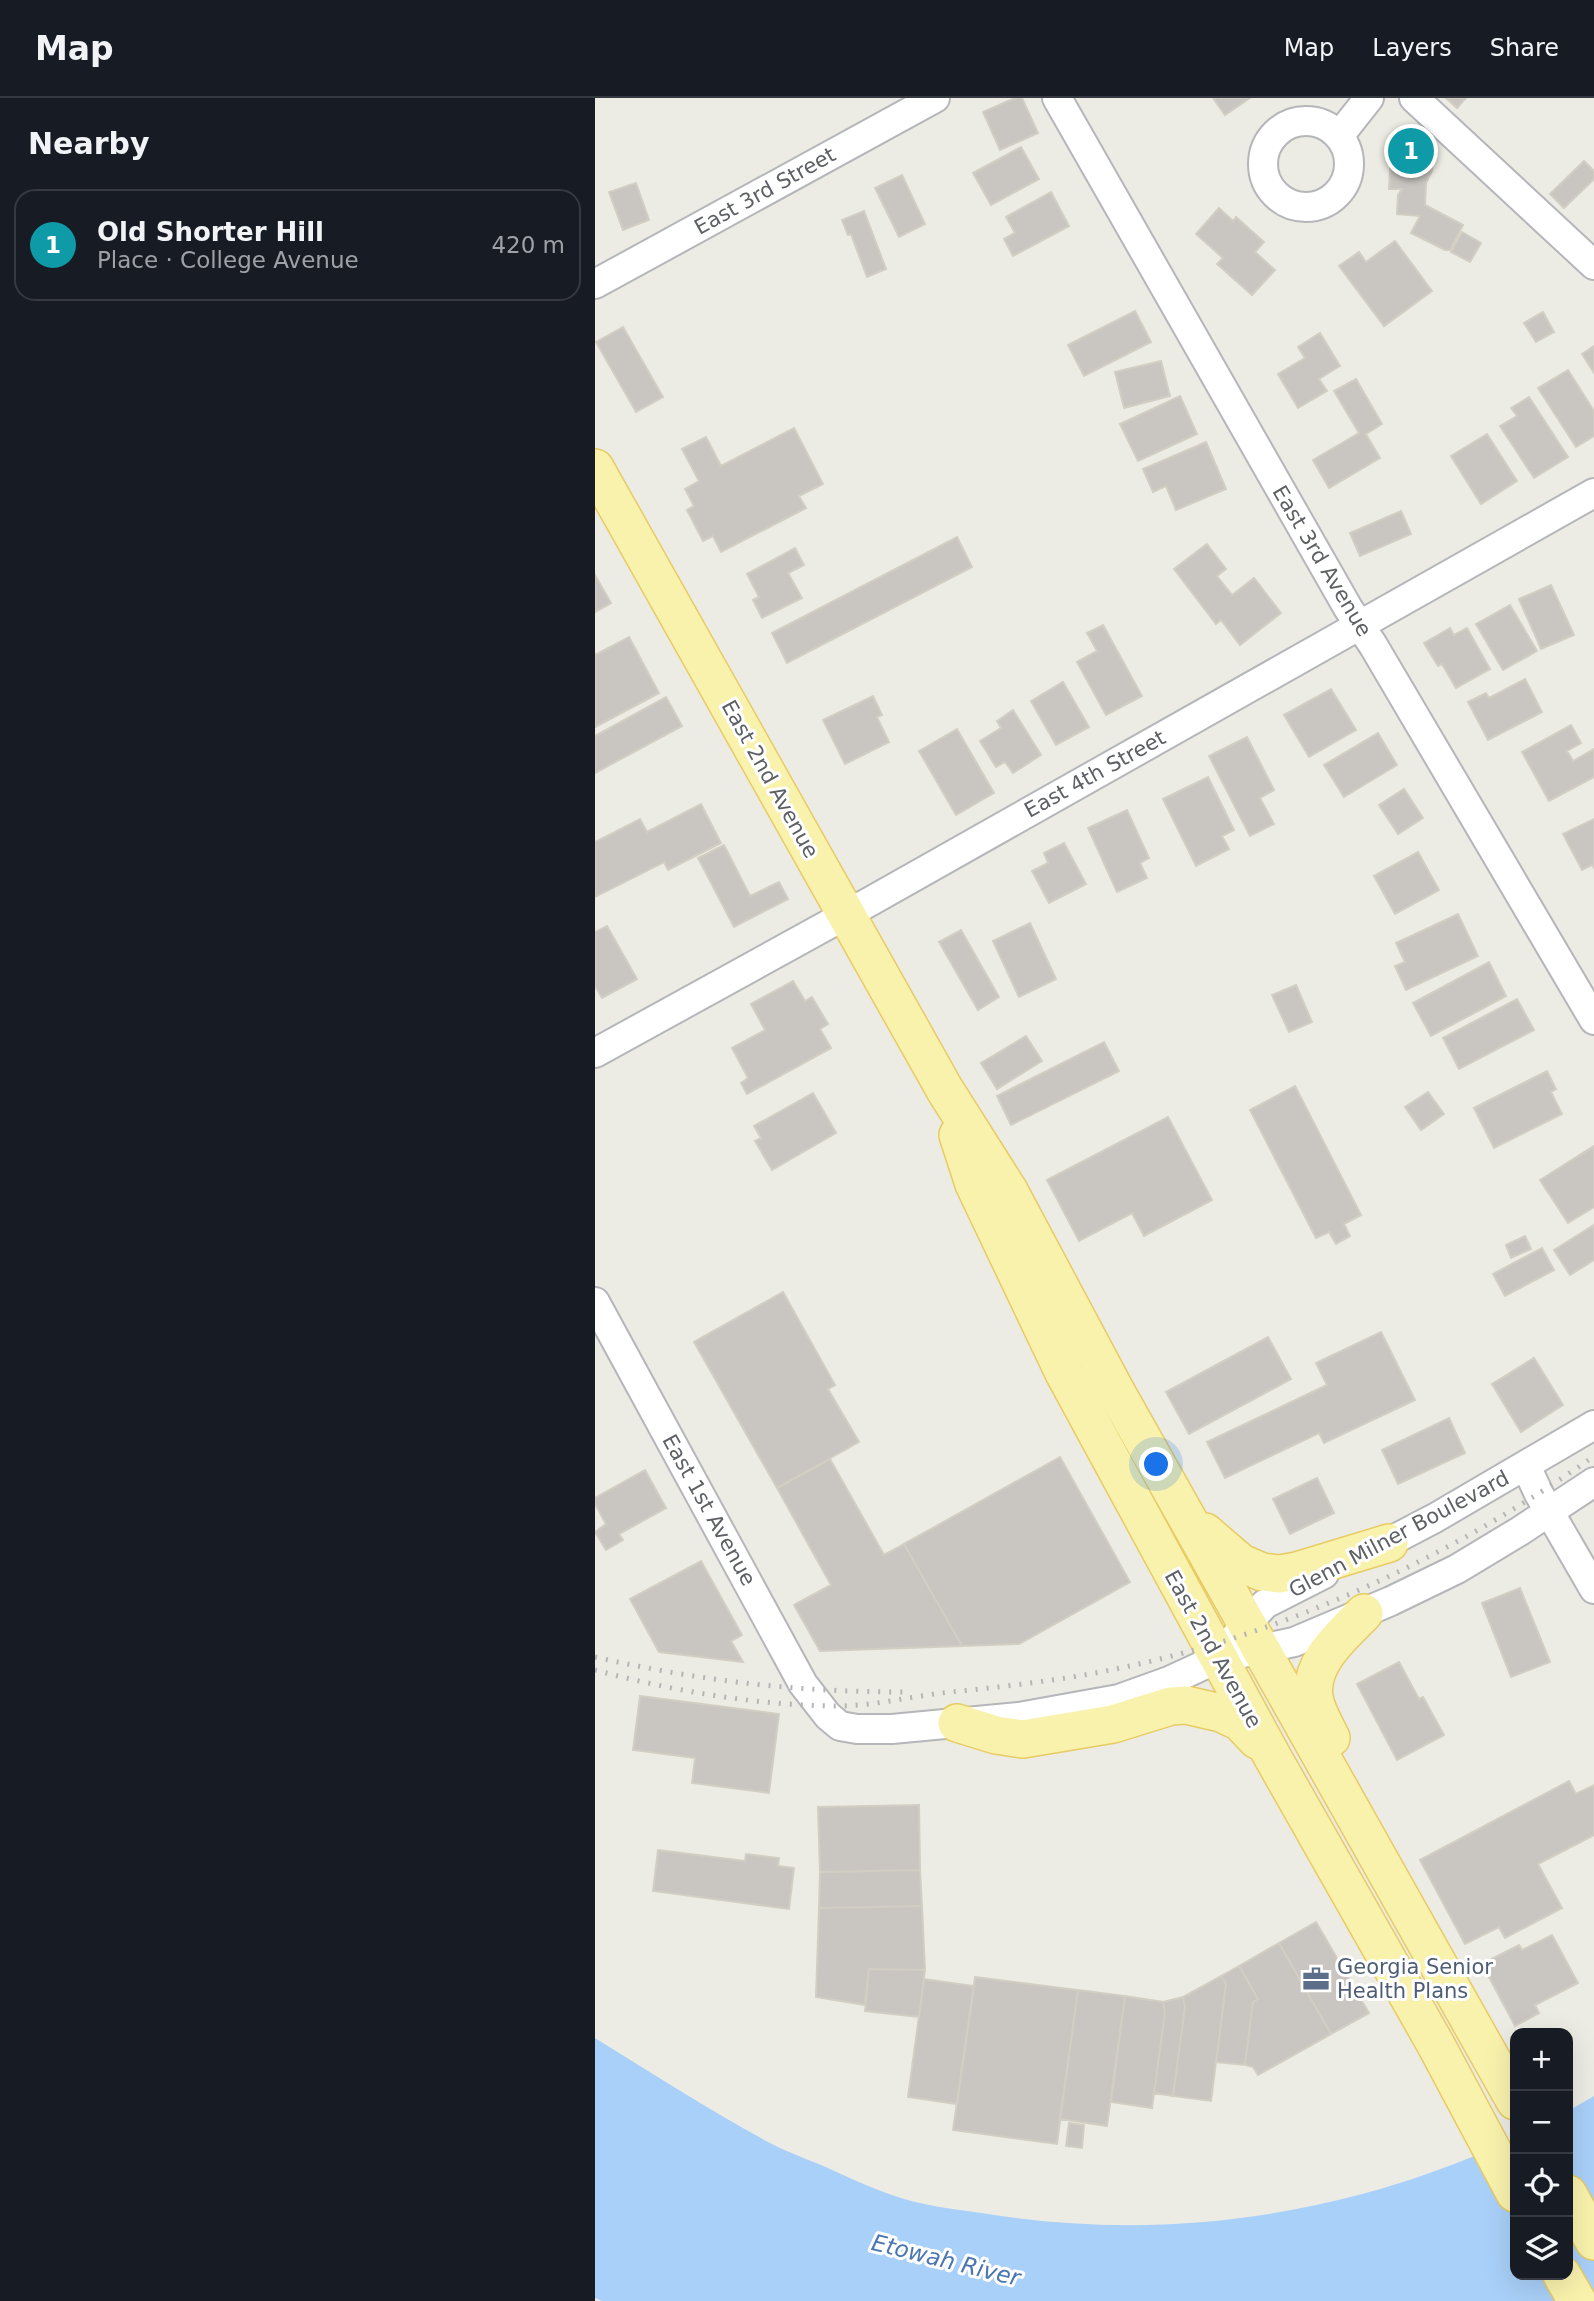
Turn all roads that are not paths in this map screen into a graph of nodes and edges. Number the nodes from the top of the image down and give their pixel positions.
1 (935, 98) edge
2 (1057, 98) edge
3 (1369, 98) edge
4 (1413, 98) edge
5 (1339, 136) dead end
6 (1594, 265) edge
7 (595, 284) edge
8 (595, 468) edge
9 (1594, 493) edge
10 (1360, 626) junction
11 (848, 914) junction
12 (1594, 1020) edge
13 (595, 1053) edge
14 (945, 1090) junction
15 (595, 1301) edge
16 (1594, 1425) edge
17 (1526, 1466) junction
18 (1594, 1482) edge
19 (1549, 1511) junction
20 (1185, 1513) junction
21 (1389, 1542) junction
22 (1594, 1589) edge
23 (1364, 1613) junction
24 (1253, 1636) junction
25 (1219, 1658) junction
26 (828, 1716) joint
27 (957, 1723) junction
28 (1272, 1756) junction
29 (1356, 1817) junction
30 (1510, 2092) edge
31 (1510, 2184) edge
32 (1573, 2203) edge
33 (1594, 2241) edge
34 (1565, 2280) edge
35 (1577, 2301) edge

1 - 7 street, East 3rd Street
2 - 10 street, East 3rd Avenue
3 - 5 street
4 - 6 street
8 - 11 main road, East 2nd Avenue
9 - 10 street, East 4th Street
10 - 11 street, East 4th Street
10 - 12 street, East 3rd Avenue
11 - 13 street, East 4th Street
11 - 14 main road, East 2nd Avenue
14 - 20 main road, East 2nd Avenue
14 - 25 main road, East 2nd Avenue
15 - 26 street, East 1st Avenue
16 - 17 street, Glenn Milner Boulevard
17 - 19 street
17 - 21 street, Glenn Milner Boulevard
18 - 19 street
19 - 22 street
19 - 23 street
20 - 21 main road
20 - 24 main road, East 2nd Avenue
21 - 24 street, Glenn Milner Boulevard
23 - 24 street
23 - 29 main road
24 - 25 street, Glenn Milner Boulevard
24 - 29 main road, East 2nd Avenue
25 - 27 street, Glenn Milner Boulevard
25 - 28 main road, East 2nd Avenue
26 - 27 street, Glenn Milner Boulevard
27 - 28 main road
28 - 31 main road, East 2nd Avenue
29 - 30 main road, East 2nd Avenue
32 - 33 main road
34 - 35 main road

